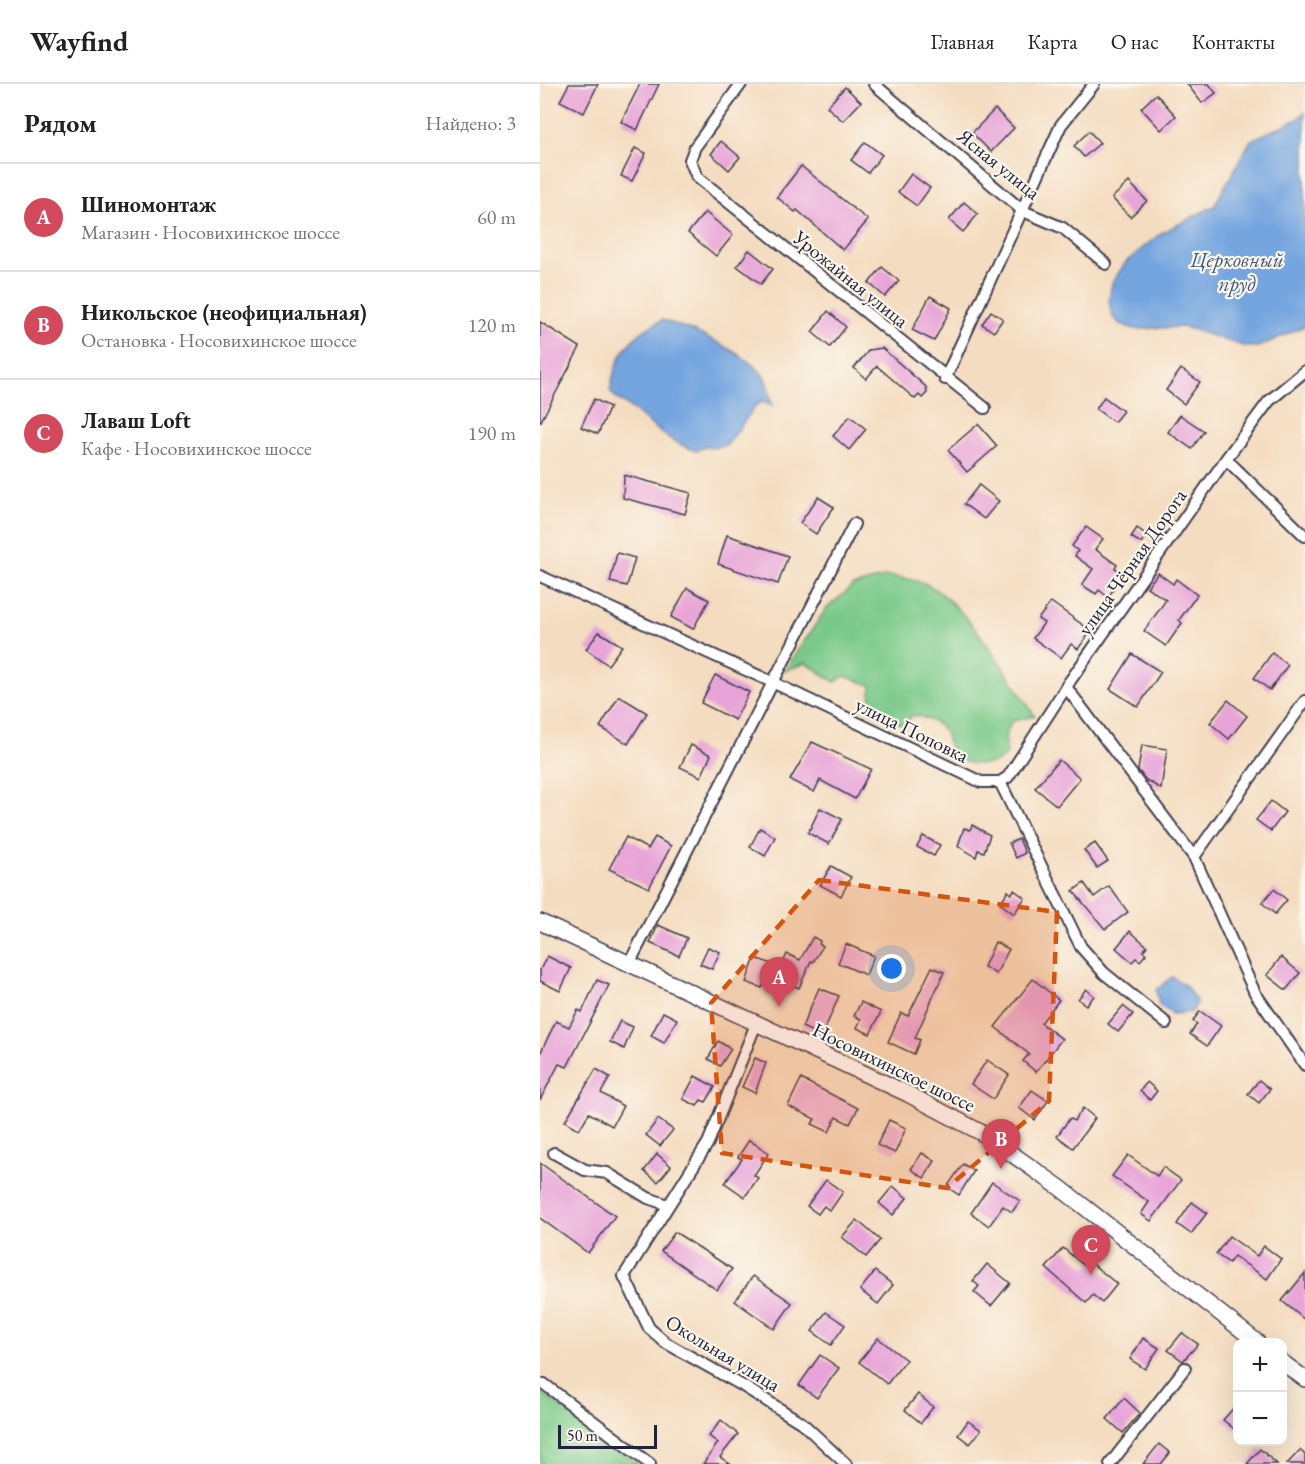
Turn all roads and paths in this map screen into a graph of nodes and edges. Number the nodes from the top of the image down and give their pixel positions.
1 (741, 84) edge
2 (874, 84) edge
3 (1094, 84) edge
4 (1023, 211) junction
5 (1106, 264) dead end
6 (1305, 371) edge
7 (945, 379) junction
8 (985, 408) dead end
9 (1226, 459) junction
10 (854, 524) dead end
11 (1305, 536) edge
12 (540, 576) edge
13 (772, 682) junction
14 (1066, 687) junction
15 (1305, 701) edge
16 (1000, 782) junction
17 (1194, 857) junction
18 (540, 922) edge
19 (629, 964) junction
20 (1166, 1023) dead end
21 (756, 1024) junction
22 (1305, 1065) edge
23 (554, 1153) dead end
24 (668, 1205) junction
25 (1252, 1338) edge
26 (1287, 1366) edge
27 (1185, 1368) dead end
28 (1305, 1379) edge
29 (544, 1384) dead end
30 (650, 1464) edge
31 (846, 1464) edge
32 (1110, 1464) edge

1 - 7 street, Урожайная улица
2 - 4 street, Ясная улица
3 - 4 street
4 - 5 street, Ясная улица
4 - 7 street
6 - 9 street, улица Чёрная Дорога
7 - 8 street, Урожайная улица
9 - 11 street
9 - 14 street, улица Чёрная Дорога
10 - 13 street
12 - 13 street, улица Поповка
13 - 16 street, улица Поповка
13 - 19 street
14 - 16 street, улица Чёрная Дорога
14 - 17 street
15 - 17 street
16 - 20 street
17 - 22 street
18 - 19 main road, Носовихинское шоссе
19 - 21 main road, Носовихинское шоссе
21 - 24 street
21 - 25 main road, Носовихинское шоссе
23 - 24 street
24 - 31 street, Окольная улица
26 - 28 main road
27 - 32 street
29 - 30 street

